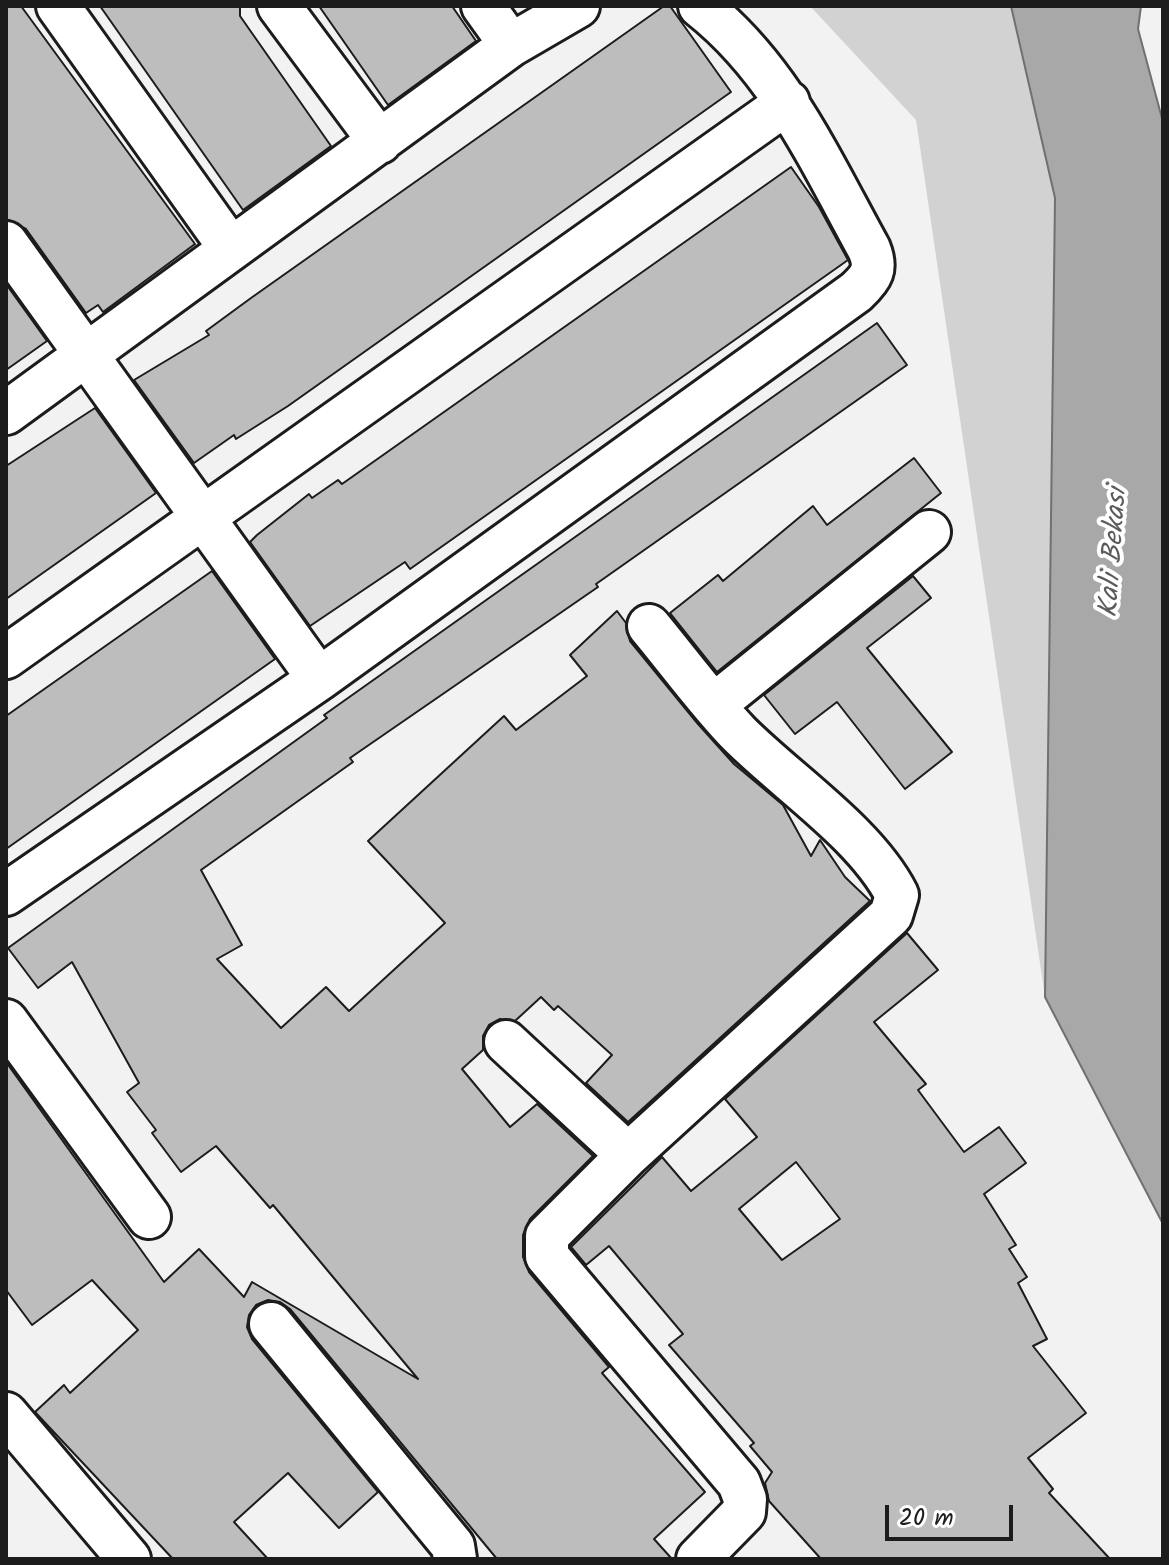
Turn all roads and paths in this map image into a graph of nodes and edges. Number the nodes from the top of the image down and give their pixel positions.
1 (58, 6) edge
2 (279, 6) edge
3 (483, 6) edge
4 (578, 6) edge
5 (700, 6) edge
6 (511, 45) junction
7 (788, 102) junction
8 (380, 142) junction
9 (6, 243) edge
10 (231, 249) junction
11 (86, 354) junction
12 (6, 413) edge
13 (203, 516) junction
14 (929, 532) dead end
15 (649, 626) dead end
16 (6, 657) edge
17 (319, 679) junction
18 (714, 705) junction
19 (6, 894) edge
20 (6, 1021) edge
21 (506, 1042) dead end
22 (628, 1155) junction
23 (149, 1217) dead end
24 (271, 1324) dead end
25 (6, 1414) edge
26 (129, 1559) edge
27 (455, 1559) edge
28 (698, 1559) edge

1 - 10 street
2 - 8 street
3 - 6 street
4 - 6 street
5 - 7 street
6 - 8 street
7 - 13 street
7 - 17 street
8 - 10 street
9 - 11 street
10 - 11 street
11 - 12 street
11 - 13 street
13 - 16 street
13 - 17 street
14 - 18 street
15 - 18 street
17 - 19 street
18 - 22 street
20 - 23 street
21 - 22 street
22 - 28 street
24 - 27 street
25 - 26 street

